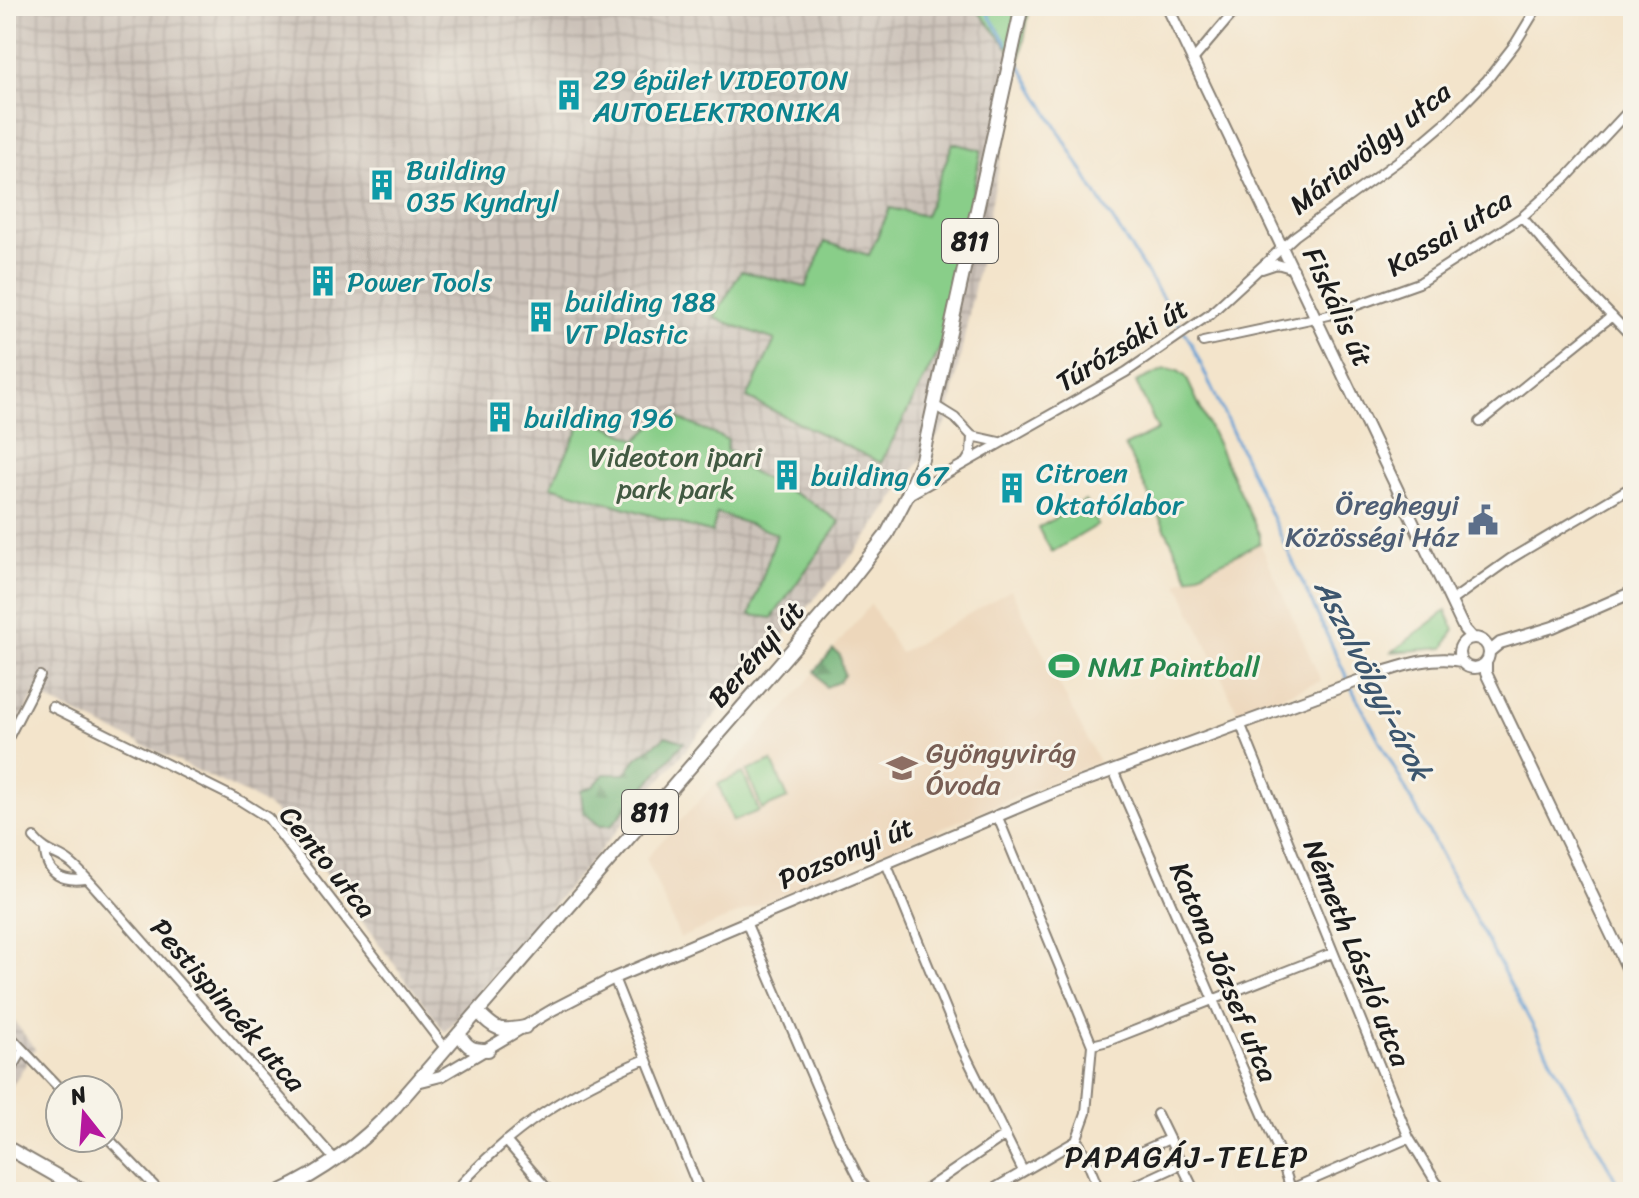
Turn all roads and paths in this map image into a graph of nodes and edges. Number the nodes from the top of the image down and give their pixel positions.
1 (1022, 6) edge
2 (1167, 6) edge
3 (1239, 6) edge
4 (1538, 6) edge
5 (1193, 60) junction
6 (1633, 106) edge
7 (1522, 217) junction
8 (1282, 246) junction
9 (1294, 269) junction
10 (1257, 271) junction
11 (1612, 316) junction
12 (1317, 318) junction
13 (1633, 338) edge
14 (1203, 342) dead end
15 (934, 405) junction
16 (1480, 422) dead end
17 (972, 436) junction
18 (1000, 442) junction
19 (966, 462) junction
20 (1633, 486) edge
21 (907, 496) junction
22 (1633, 592) edge
23 (1451, 601) junction
24 (1500, 643) junction
25 (1467, 644) junction
26 (1484, 664) junction
27 (40, 676) dead end
28 (52, 707) dead end
29 (1240, 723) junction
30 (6, 742) edge
31 (1113, 770) junction
32 (997, 815) junction
33 (34, 838) dead end
34 (45, 851) junction
35 (886, 863) junction
36 (85, 879) junction
37 (746, 922) junction
38 (1332, 953) junction
39 (614, 978) junction
40 (1633, 980) edge
41 (1212, 1000) junction
42 (478, 1012) junction
43 (525, 1027) junction
44 (6, 1032) edge
45 (459, 1033) junction
46 (1092, 1045) junction
47 (446, 1049) junction
48 (23, 1050) junction
49 (488, 1050) junction
50 (646, 1059) junction
51 (46, 1074) edge
52 (6, 1079) edge
53 (417, 1082) junction
54 (1157, 1114) dead end
55 (1004, 1136) junction
56 (1409, 1138) junction
57 (1169, 1139) junction
58 (506, 1141) junction
59 (1076, 1141) junction
60 (6, 1147) edge
61 (1138, 1153) dead end
62 (123, 1154) edge
63 (336, 1161) junction
64 (1182, 1164) junction
65 (1023, 1171) junction
66 (1142, 1188) edge
67 (1292, 1190) edge
68 (85, 1192) edge
69 (160, 1192) edge
70 (279, 1192) edge
71 (454, 1192) edge
72 (550, 1192) edge
73 (700, 1192) edge
74 (870, 1192) edge
75 (922, 1192) edge
76 (988, 1192) edge
77 (1100, 1192) edge
78 (1121, 1192) edge
79 (1195, 1192) edge
80 (1446, 1192) edge

1 - 15 main road, Berényi út / 811
2 - 5 street, Fiskális út
3 - 5 street
4 - 8 street, Máriavölgy utca
5 - 8 street, Fiskális út
6 - 7 street, Kassai utca
7 - 11 street
7 - 12 street, Kassai utca
8 - 9 street, Fiskális út
8 - 10 street, Túrózsáki út
9 - 10 street
9 - 12 street, Fiskális út
10 - 18 street, Túrózsáki út
11 - 13 street
11 - 16 street
12 - 14 street, Kassai utca
12 - 23 street, Fiskális út
15 - 17 street
15 - 21 main road, Berényi út / 811
17 - 18 street
17 - 19 street
18 - 19 street, Túrózsáki út
19 - 21 street, Túrózsáki út
20 - 23 street
21 - 42 main road, Berényi út / 811
22 - 24 street
23 - 25 street, Fiskális út
24 - 25 street
24 - 26 street
25 - 26 street, Fiskális út
25 - 26 street
25 - 29 street, Pozsonyi út
26 - 40 street
27 - 30 street
28 - 47 street, Cento utca
29 - 31 street, Pozsonyi út
29 - 38 street, Németh László utca
31 - 32 street, Pozsonyi út
31 - 41 street, Katona József utca
32 - 35 street, Pozsonyi út
32 - 46 street
33 - 34 street, Pestispincék utca
34 - 36 street, Pestispincék utca
34 - 36 street, Pestispincék utca
35 - 37 street, Pozsonyi út
35 - 55 street
36 - 63 street, Pestispincék utca
37 - 39 street, Pozsonyi út
37 - 74 street
38 - 41 street
38 - 56 street, Németh László utca
39 - 43 street, Pozsonyi út
39 - 50 street
41 - 46 street
41 - 67 street, Katona József utca
42 - 43 main road
42 - 45 main road, Berényi út / 811
43 - 49 street, Pozsonyi út
44 - 48 street
45 - 47 main road, Berényi út / 811
45 - 49 main road
46 - 59 street
47 - 53 main road, Berényi út / 811
48 - 51 street
48 - 52 street
49 - 53 street, Pozsonyi út
50 - 58 street
50 - 73 street
53 - 63 main road, Berényi út / 811
54 - 57 street
55 - 65 street
55 - 75 street
56 - 67 street
56 - 80 street, Németh László utca
57 - 61 street
57 - 64 street
58 - 71 street
58 - 72 street
59 - 65 street
59 - 77 street
60 - 68 main road
62 - 69 street
63 - 70 main road, Berényi út / 811
64 - 66 street
64 - 79 street
65 - 76 street
66 - 78 street

